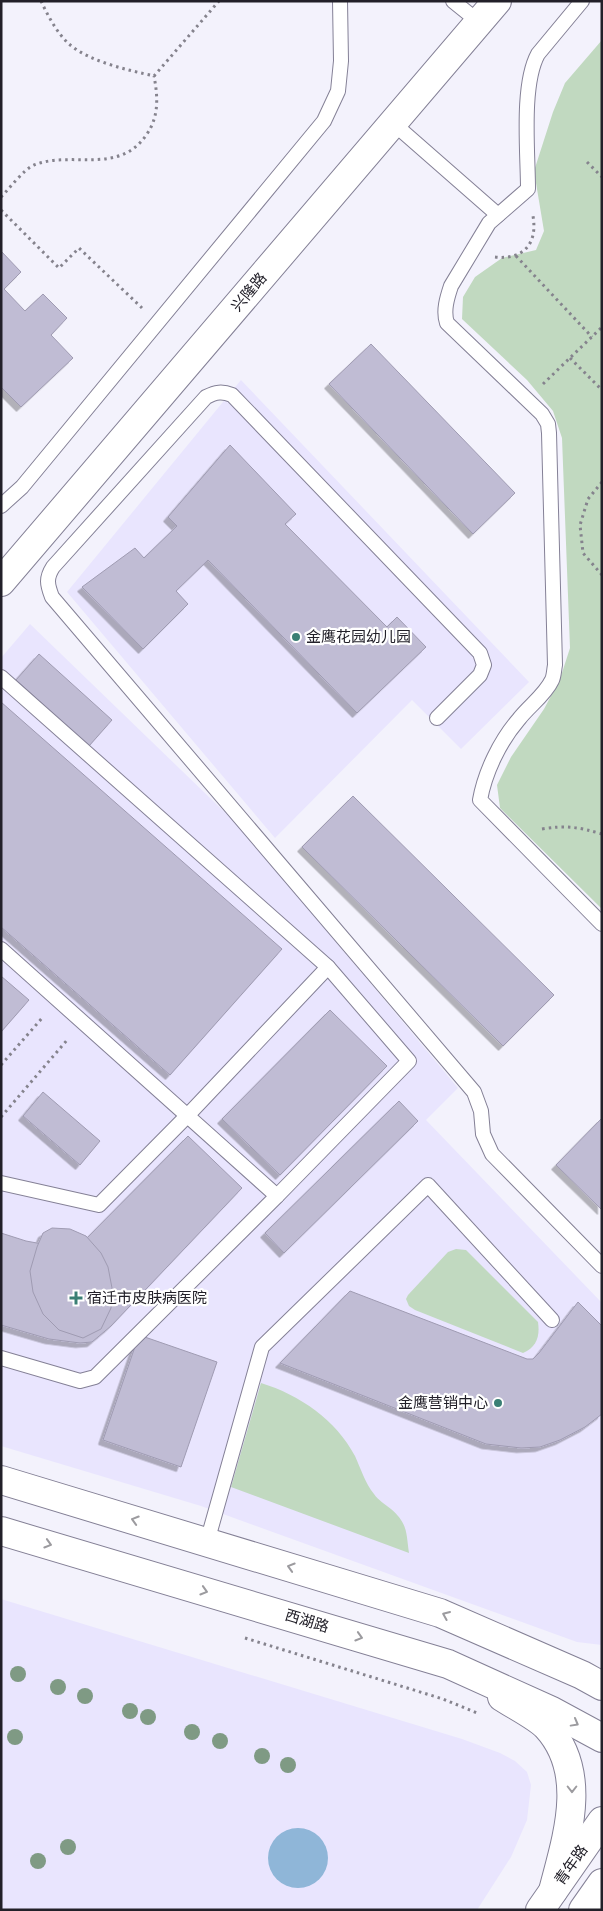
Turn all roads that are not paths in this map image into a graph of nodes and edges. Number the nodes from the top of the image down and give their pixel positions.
1 (340, 1) edge
2 (453, 1) edge
3 (497, 1) edge
4 (582, 1) edge
5 (479, 22) junction
6 (393, 123) junction
7 (498, 215) junction
8 (1, 506) edge
9 (1, 582) edge
10 (1, 677) edge
11 (437, 718) dead end
12 (602, 924) edge
13 (1, 949) edge
14 (328, 967) junction
15 (188, 1115) junction
16 (1, 1183) edge
17 (277, 1196) junction
18 (602, 1266) edge
19 (552, 1320) dead end
20 (1, 1358) edge
21 (1, 1480) edge
22 (1, 1531) edge
23 (206, 1542) junction
24 (474, 1627) junction
25 (461, 1670) junction
26 (602, 1670) edge
27 (602, 1686) edge
28 (602, 1738) edge
29 (602, 1821) edge
30 (602, 1884) edge
31 (602, 1888) edge
32 (546, 1900) edge
33 (583, 1910) edge

1 - 8 lane
2 - 5 lane
3 - 5 street, 兴隆路
4 - 7 lane
5 - 6 street, 兴隆路
6 - 7 lane
6 - 9 street, 兴隆路
7 - 12 lane
10 - 14 lane
11 - 18 lane
13 - 15 lane
14 - 15 lane
14 - 17 lane
15 - 16 lane
15 - 17 lane
17 - 20 lane
19 - 23 lane
23 -> 21 street
22 -> 25 street, 西湖路
24 -> 23 street
24 - 26 street
24 - 27 street
25 -> 28 street, 西湖路
25 -> 32 street
29 - 32 street, 青年路
30 - 33 street
31 - 33 street

